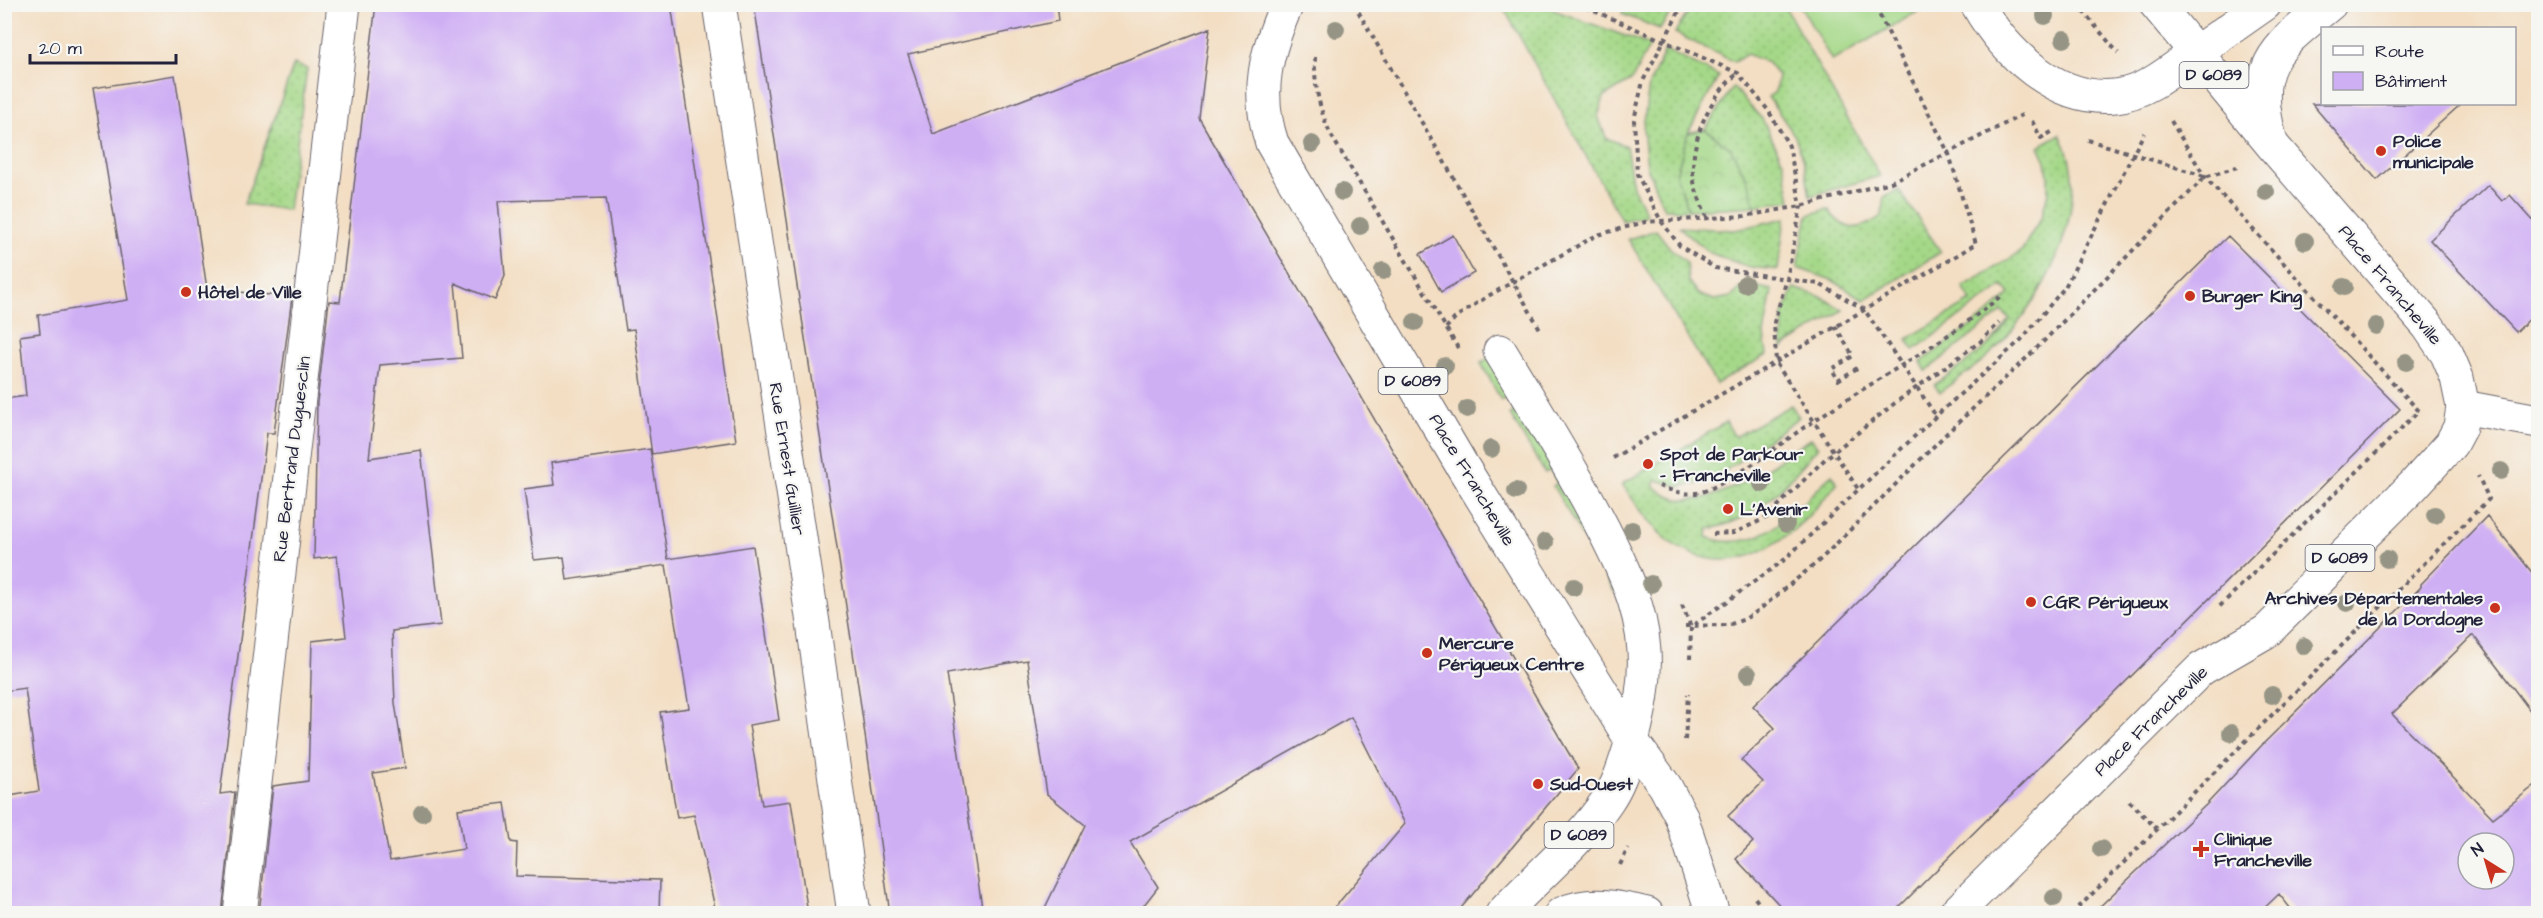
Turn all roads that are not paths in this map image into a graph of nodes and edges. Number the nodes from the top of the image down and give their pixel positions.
1 (344, 4) edge
2 (719, 4) edge
3 (1287, 4) edge
4 (1977, 4) edge
5 (2156, 4) edge
6 (2265, 4) edge
7 (2330, 4) edge
8 (2195, 53) junction
9 (2273, 146) junction
10 (1500, 351) dead end
11 (2463, 407) junction
12 (2538, 422) edge
13 (1632, 741) junction
14 (240, 914) edge
15 (854, 914) edge
16 (1502, 914) edge
17 (1560, 914) edge
18 (1647, 914) edge
19 (1713, 914) edge
20 (1955, 914) edge

1 - 14 main road, Rue Bertrand Duguesclin
2 - 15 main road, Rue Ernest Guillier
3 - 13 main road, Place Francheville / D 6089
4 - 8 main road
5 - 8 main road, Place Francheville / D 6089
6 - 8 main road
7 - 9 main road, D 6089
8 - 9 main road, Place Francheville / D 6089
9 - 11 main road, Place Francheville / D 6089
10 - 13 main road
11 - 12 main road
11 - 20 main road, Place Francheville / D 6089
13 - 16 main road, D 6089
13 - 19 main road, Place Francheville / D 6089
17 - 18 main road

